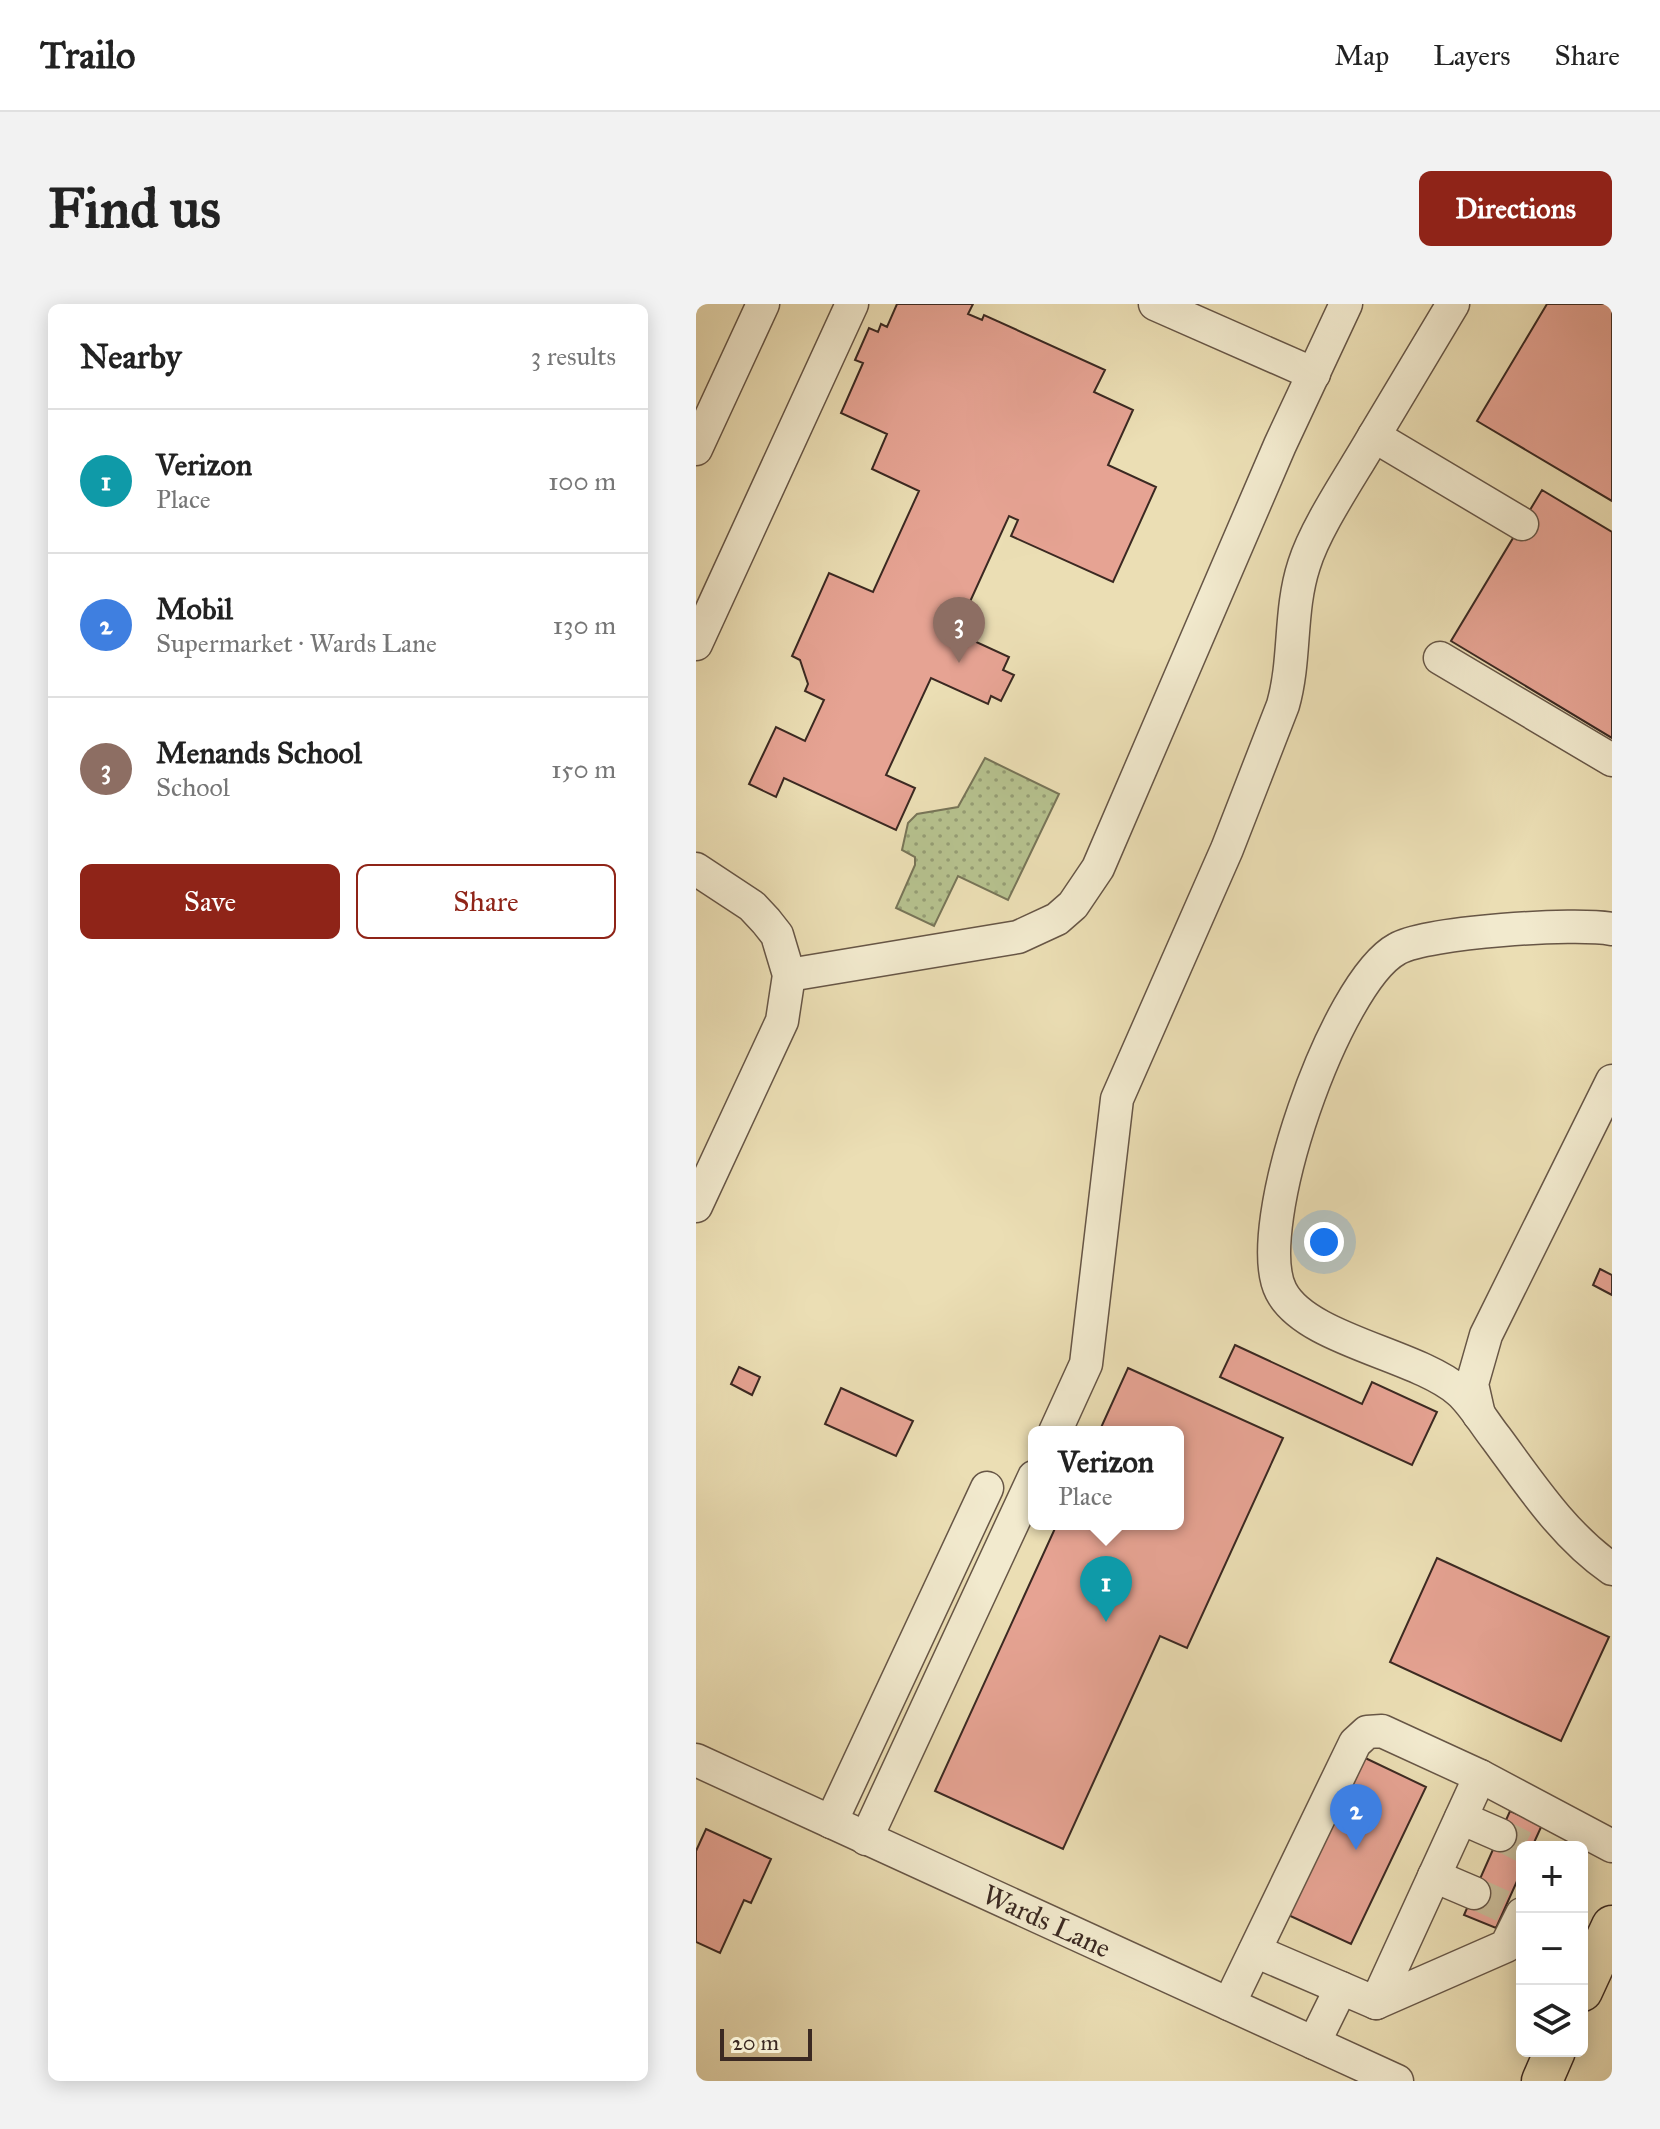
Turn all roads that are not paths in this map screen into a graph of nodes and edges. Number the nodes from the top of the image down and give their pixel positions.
1 (763, 304) edge
2 (852, 304) edge
3 (1155, 304) edge
4 (1346, 304) edge
5 (1453, 304) edge
6 (1314, 374) junction
7 (1374, 436) junction
8 (696, 449) edge
9 (1522, 524) dead end
10 (696, 644) edge
11 (1440, 658) dead end
12 (1612, 760) edge
13 (696, 869) edge
14 (1612, 929) edge
15 (789, 975) junction
16 (1612, 1081) edge
17 (696, 1206) edge
18 (1480, 1418) junction
19 (1058, 1426) edge
20 (987, 1488) dead end
21 (1028, 1490) edge
22 (1612, 1569) edge
23 (860, 1759) junction
24 (696, 1760) edge
25 (1480, 1776) junction
26 (895, 1777) junction
27 (1461, 1818) junction
28 (831, 1822) junction
29 (1500, 1835) tunnel mouth
30 (1561, 1835) edge
31 (866, 1839) junction
32 (1612, 1846) edge
33 (1434, 1876) junction
34 (1474, 1893) tunnel mouth
35 (1516, 1912) edge
36 (1612, 1926) edge
37 (1514, 1949) edge
38 (1255, 1951) junction
39 (1588, 1974) edge
40 (1341, 1988) junction
41 (1376, 2003) junction
42 (1229, 2004) junction
43 (1314, 2043) junction
44 (1552, 2057) edge
45 (1397, 2081) edge
46 (1542, 2081) edge

1 - 8 street
2 - 10 street
3 - 6 street
4 - 6 street
5 - 7 street
6 - 15 street
7 - 9 street
7 - 19 street
11 - 12 street
13 - 15 street
14 - 18 street
15 - 17 street
16 - 18 street
18 - 22 street
20 - 23 street
21 - 26 street
23 - 26 street
23 - 28 street
24 - 28 street, Wards Lane
25 - 27 street
25 - 30 street
25 - 38 street
26 - 31 street
27 - 29 street
27 - 33 street
28 - 31 street, Wards Lane
30 - 32 street
31 - 42 street, Wards Lane
33 - 34 street
33 - 41 street
35 - 37 street
36 - 39 main road
37 - 41 street
38 - 40 street
38 - 42 street
40 - 41 street
40 - 43 street
42 - 43 street, Wards Lane
43 - 45 street, Wards Lane
44 - 46 main road

